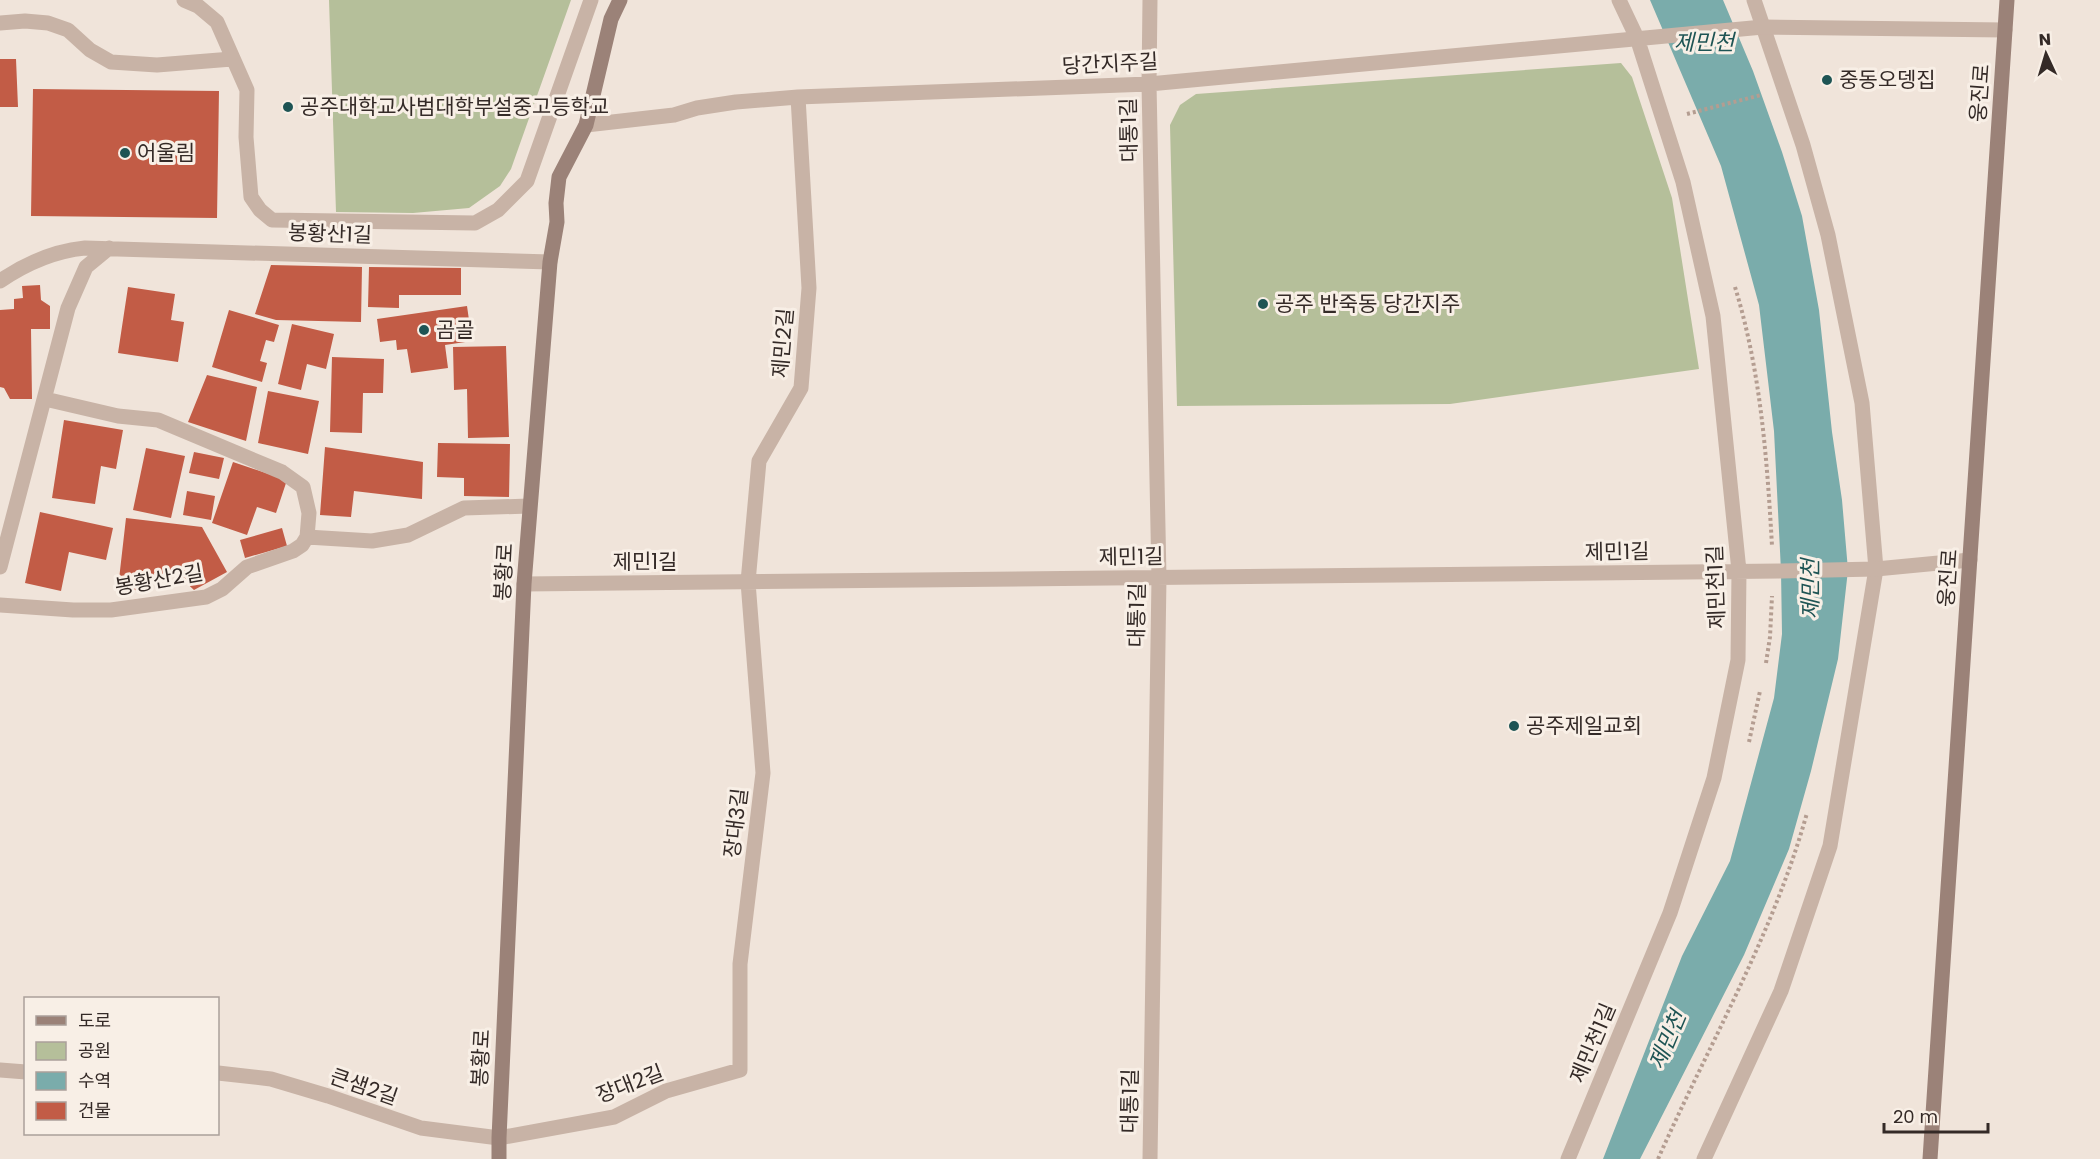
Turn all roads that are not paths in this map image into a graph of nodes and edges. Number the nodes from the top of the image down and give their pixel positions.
1 (184, 0) edge
2 (591, 0) edge
3 (620, 0) edge
4 (1150, 0) edge
5 (1619, 0) edge
6 (1754, 0) edge
7 (2007, 0) edge
8 (0, 23) edge
9 (1763, 27) junction
10 (2005, 30) junction
11 (1637, 38) junction
12 (232, 59) junction
13 (1149, 84) junction
14 (798, 97) junction
15 (586, 124) junction
16 (109, 248) junction
17 (550, 262) junction
18 (0, 282) edge
19 (45, 399) junction
20 (529, 506) junction
21 (308, 537) junction
22 (1970, 560) junction
23 (0, 567) edge
24 (1876, 569) junction
25 (1739, 571) junction
26 (1159, 578) junction
27 (748, 582) junction
28 (524, 584) junction
29 (0, 606) edge
30 (0, 1070) edge
31 (740, 1070) joint
32 (24, 1072) edge
33 (219, 1073) edge
34 (499, 1138) junction
35 (499, 1159) edge
36 (1150, 1159) edge
37 (1568, 1159) edge
38 (1704, 1159) edge
39 (1930, 1159) edge

1 - 12 street
2 - 12 street
3 - 15 main road, 봉황로
4 - 13 street, 대통1길
5 - 11 street, 제민천1길
6 - 9 street
7 - 10 main road, 웅진로
8 - 12 street
9 - 10 street, 당간지주길
9 - 11 street, 당간지주길
9 - 24 street
10 - 22 main road, 웅진로
11 - 13 street, 당간지주길
11 - 25 street, 제민천1길
13 - 14 street, 당간지주길
13 - 26 street, 대통1길
14 - 15 street, 당간지주길
14 - 27 street, 제민2길
15 - 17 main road, 봉황로
16 - 17 street, 봉황산1길
16 - 18 street, 봉황산1길
16 - 19 street
17 - 20 main road, 봉황로
19 - 21 street
19 - 23 street
20 - 21 street
20 - 28 main road, 봉황로
21 - 29 street, 봉황산2길
22 - 24 street
22 - 39 main road, 웅진로
24 - 25 street, 제민1길
24 - 38 street
25 - 26 street, 제민1길
25 - 37 street, 제민천1길
26 - 27 street, 제민1길
26 - 36 street, 대통1길
27 - 28 street, 제민1길
27 - 31 street, 장대3길
28 - 34 main road, 봉황로
30 - 32 street
31 - 34 street, 장대2길
33 - 34 street, 큰샘2길
34 - 35 main road, 봉황로

